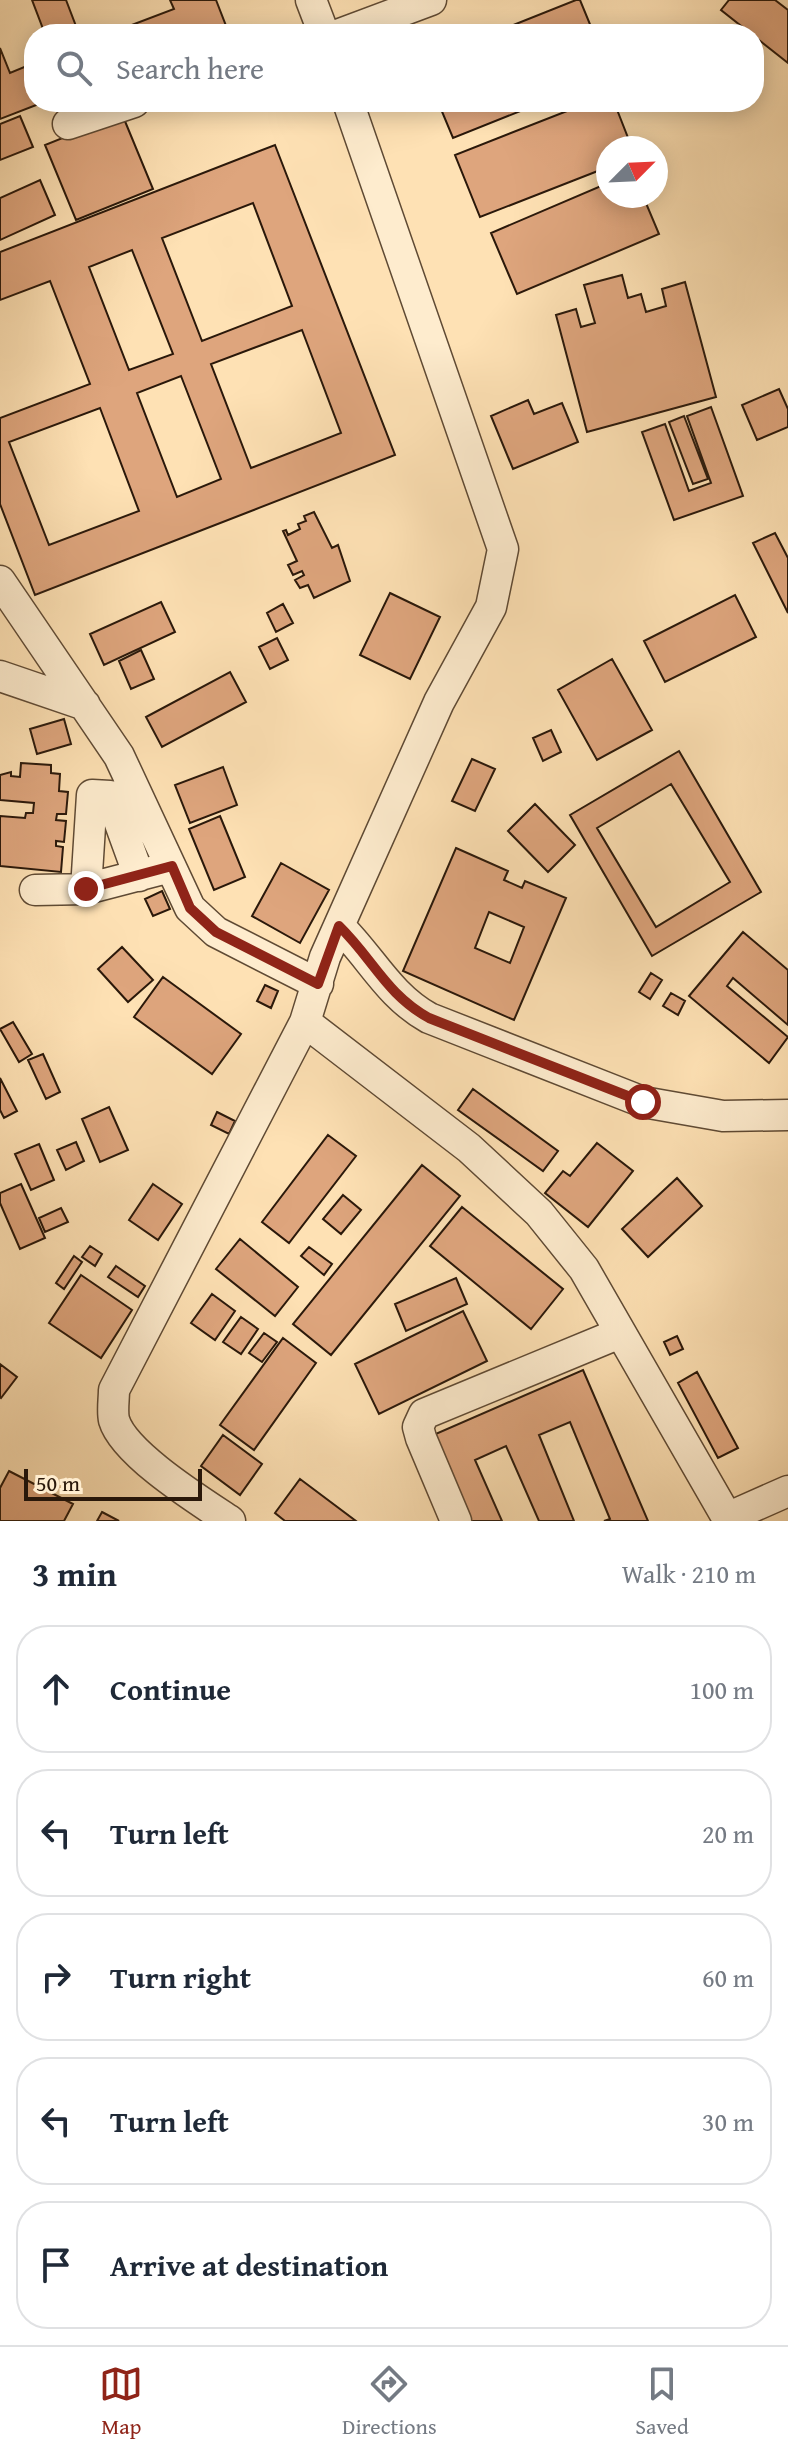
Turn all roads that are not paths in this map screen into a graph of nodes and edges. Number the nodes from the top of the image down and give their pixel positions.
1 (311, 0) edge
2 (431, 0) edge
3 (320, 24) edge
4 (367, 24) edge
5 (104, 112) edge
6 (351, 112) edge
7 (68, 124) dead end
8 (0, 581) edge
9 (0, 676) edge
10 (85, 705) junction
11 (172, 866) junction
12 (139, 876) junction
13 (86, 889) junction
14 (35, 890) dead end
15 (339, 926) junction
16 (318, 984) junction
17 (305, 1022) junction
18 (788, 1115) edge
19 (620, 1333) junction
20 (788, 1491) edge
21 (728, 1519) edge
22 (230, 1521) edge
23 (456, 1521) edge

1 - 3 street
2 - 4 street
5 - 7 street
6 - 15 street
8 - 10 street
9 - 10 street
10 - 11 street
11 - 12 street
11 - 16 street
12 - 13 street
12 - 13 street
13 - 14 street
15 - 16 street
15 - 18 street
16 - 17 street
17 - 19 street
17 - 22 street
19 - 21 street
19 - 23 street
20 - 21 street

